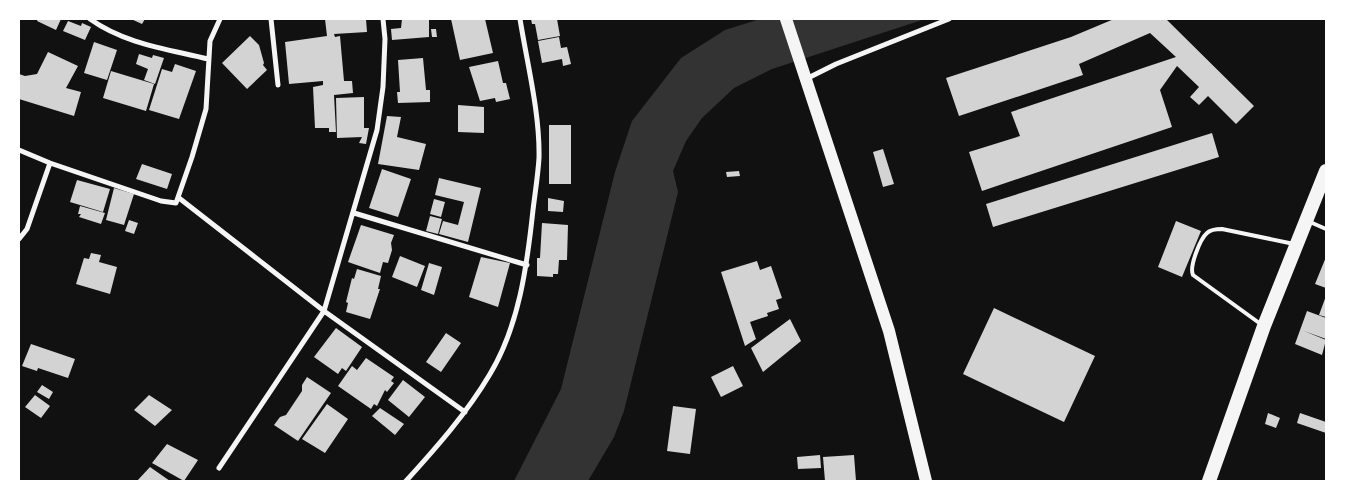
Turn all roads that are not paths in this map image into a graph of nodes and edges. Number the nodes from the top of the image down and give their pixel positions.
1 (90, 19) edge
2 (220, 19) edge
3 (271, 19) edge
4 (383, 19) edge
5 (520, 19) edge
6 (786, 19) edge
7 (949, 19) edge
8 (208, 59) junction
9 (804, 74) junction
10 (278, 84) dead end
11 (19, 150) edge
12 (50, 163) junction
13 (1326, 172) edge
14 (179, 198) junction
15 (354, 213) junction
16 (1306, 220) junction
17 (1326, 229) edge
18 (19, 239) edge
19 (1296, 245) junction
20 (527, 265) junction
21 (324, 311) junction
22 (1264, 326) junction
23 (465, 412) junction
24 (219, 468) dead end
25 (406, 481) edge
26 (926, 481) edge
27 (1209, 481) edge

1 - 8 street
2 - 8 street
3 - 10 street
4 - 15 street
5 - 20 street
6 - 9 main road
7 - 9 street
8 - 14 street
9 - 26 main road
11 - 12 street
12 - 14 street
12 - 18 street
13 - 16 highway
14 - 21 street
15 - 20 street
15 - 21 street
16 - 17 lane
16 - 19 highway
19 - 22 highway
19 - 22 lane
20 - 23 street
21 - 23 street
21 - 24 street
22 - 27 highway
23 - 25 street

